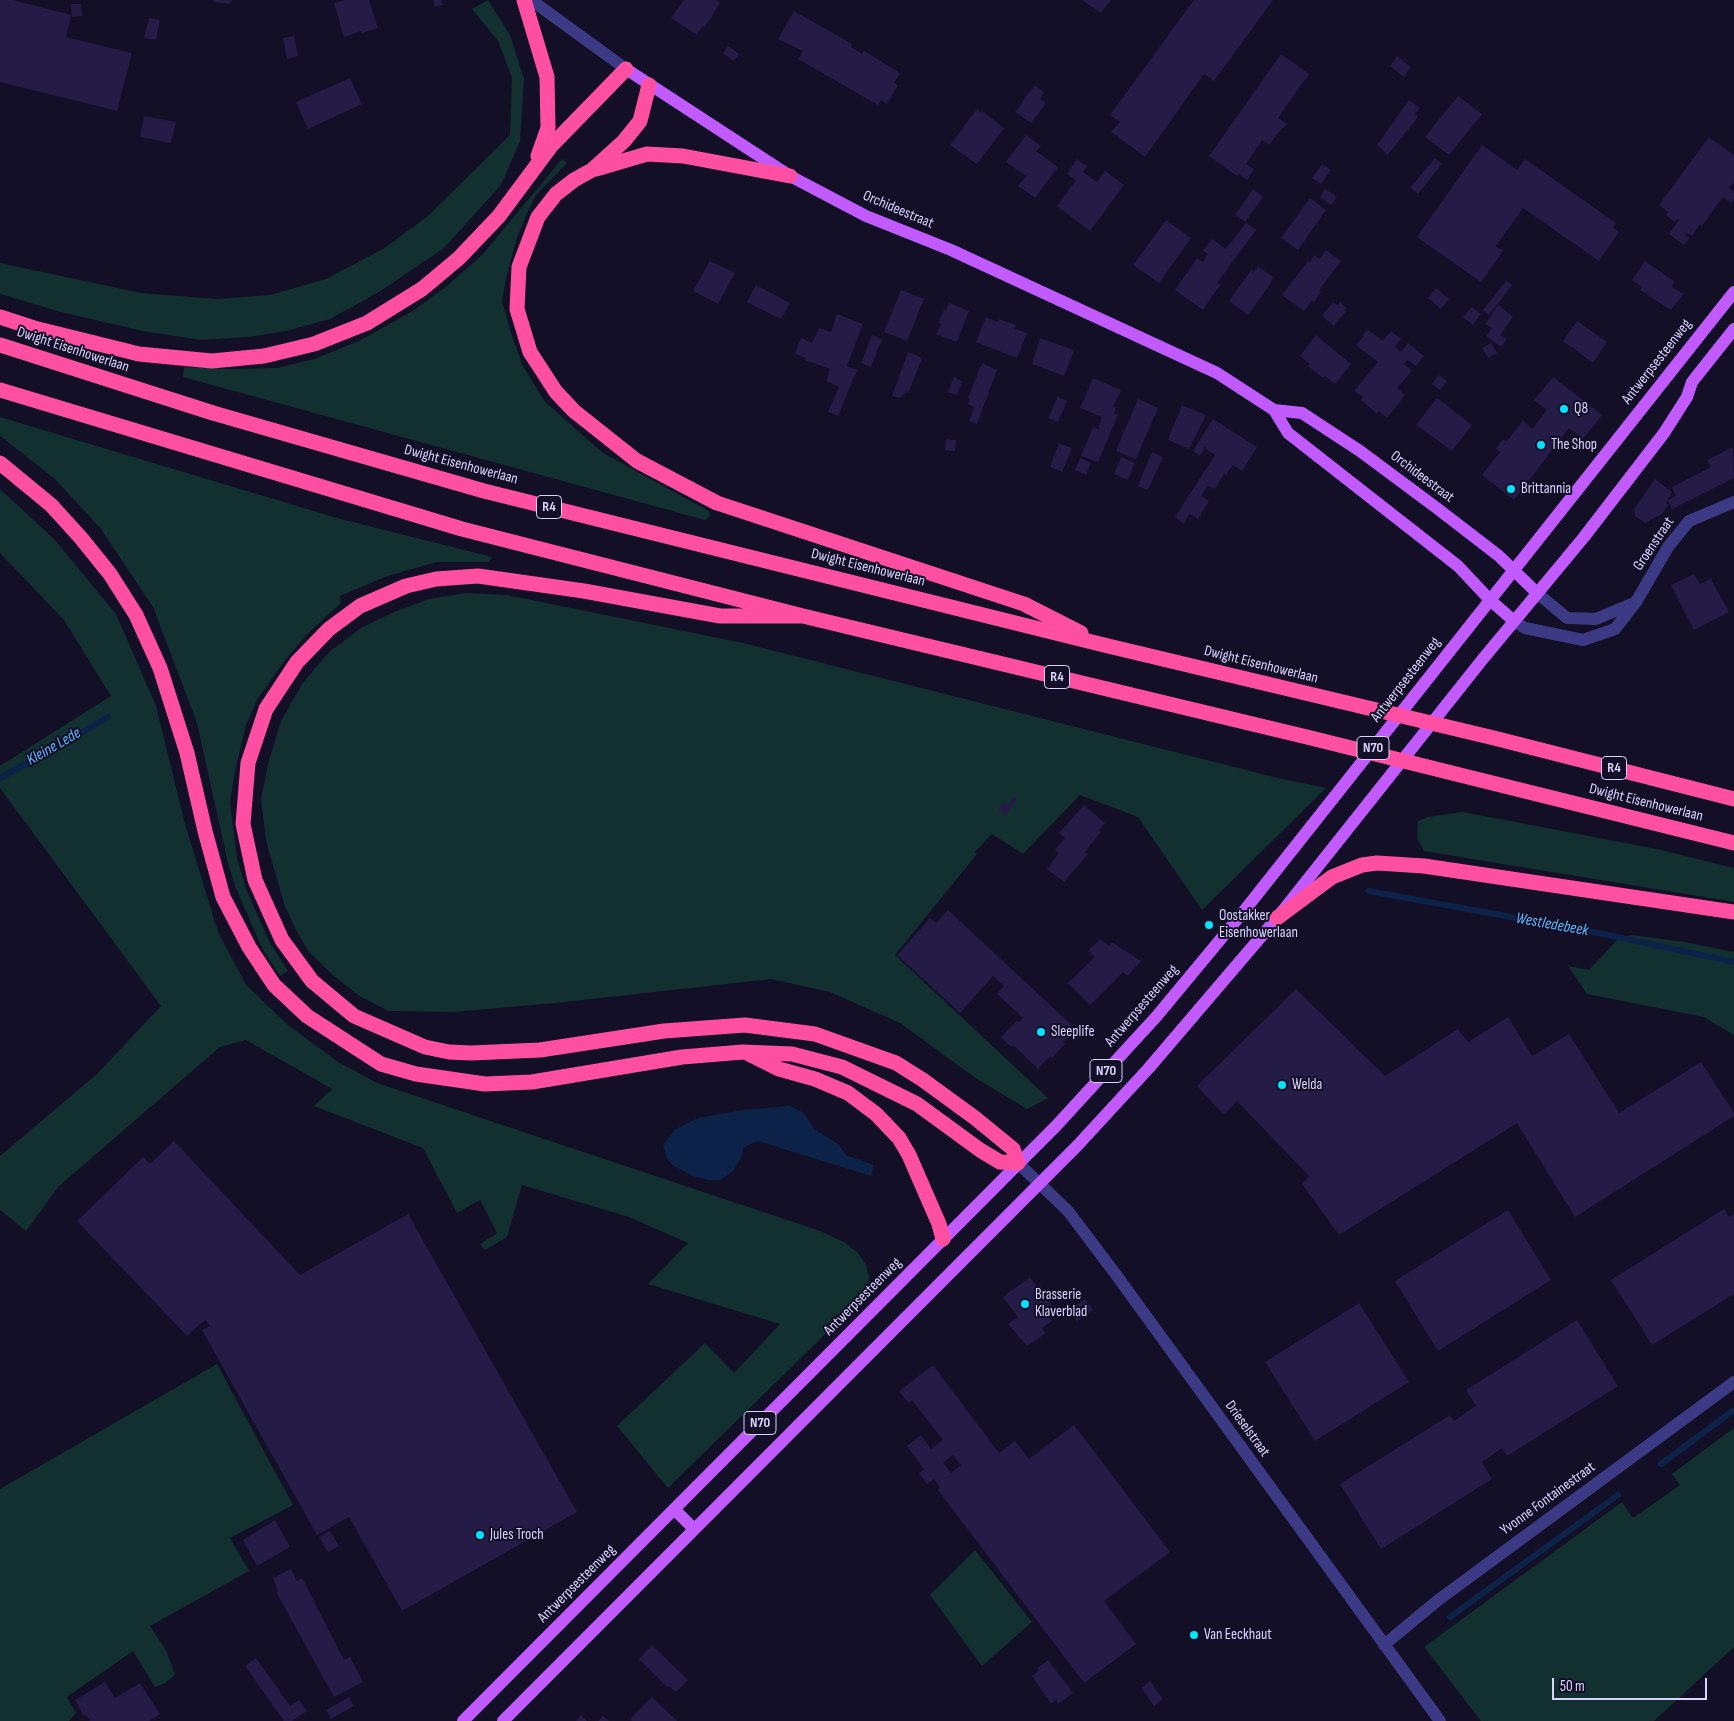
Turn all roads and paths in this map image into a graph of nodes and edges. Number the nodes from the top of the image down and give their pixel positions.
1 (524, 0) edge
2 (531, 0) edge
3 (626, 69) junction
4 (649, 85) junction
5 (592, 170) junction
6 (532, 172) junction
7 (790, 176) junction
8 (1734, 292) edge
9 (0, 317) edge
10 (1734, 329) edge
11 (0, 345) edge
12 (0, 390) edge
13 (1274, 410) junction
14 (0, 463) edge
15 (1734, 502) edge
16 (1513, 570) junction
17 (1537, 594) junction
18 (1490, 600) junction
19 (1636, 602) junction
20 (803, 616) junction
21 (1514, 621) junction
22 (1104, 645) junction
23 (1734, 798) edge
24 (1734, 843) edge
25 (1734, 912) edge
26 (1277, 918) junction
27 (743, 1052) junction
28 (1018, 1163) junction
29 (1039, 1184) junction
30 (943, 1239) junction
31 (1734, 1382) edge
32 (674, 1509) junction
33 (694, 1529) junction
34 (1384, 1645) junction
35 (463, 1721) edge
36 (503, 1721) edge
37 (1440, 1721) edge

1 - 6 highway
2 - 3 street, Orchideestraat
3 - 4 main road, Orchideestraat
3 - 6 highway
4 - 5 highway
4 - 7 main road, Orchideestraat
5 - 7 highway
5 - 22 highway
6 - 9 highway
7 - 13 main road, Orchideestraat
8 - 16 main road, Antwerpsesteenweg / N70
10 - 17 main road, N70
11 - 22 highway, Dwight Eisenhowerlaan / R4
12 - 20 highway, R4
13 - 16 main road, Orchideestraat
13 - 18 main road, Orchideestraat
14 - 27 highway
15 - 19 street, Groenstraat
16 - 17 main road, Orchideestraat
16 - 18 main road, Antwerpsesteenweg / N70
17 - 19 street
17 - 21 main road, N70
18 - 21 main road, Orchideestraat
18 - 28 main road, Antwerpsesteenweg / N70
19 - 21 street, Groenstraat
20 - 24 highway, Dwight Eisenhowerlaan / R4
20 - 28 highway
21 - 26 main road, N70
22 - 23 highway, Dwight Eisenhowerlaan / R4
25 - 26 highway
26 - 29 main road, N70
27 - 28 highway
27 - 30 highway
28 - 29 street, Drieselstraat
28 - 30 main road, Antwerpsesteenweg / N70
29 - 33 main road, N70
29 - 34 street, Drieselstraat
30 - 32 main road, Antwerpsesteenweg / N70
31 - 34 street, Yvonne Fontainestraat
32 - 33 main road
32 - 35 main road, Antwerpsesteenweg / N70
33 - 36 main road, N70
34 - 37 street, Drieselstraat

